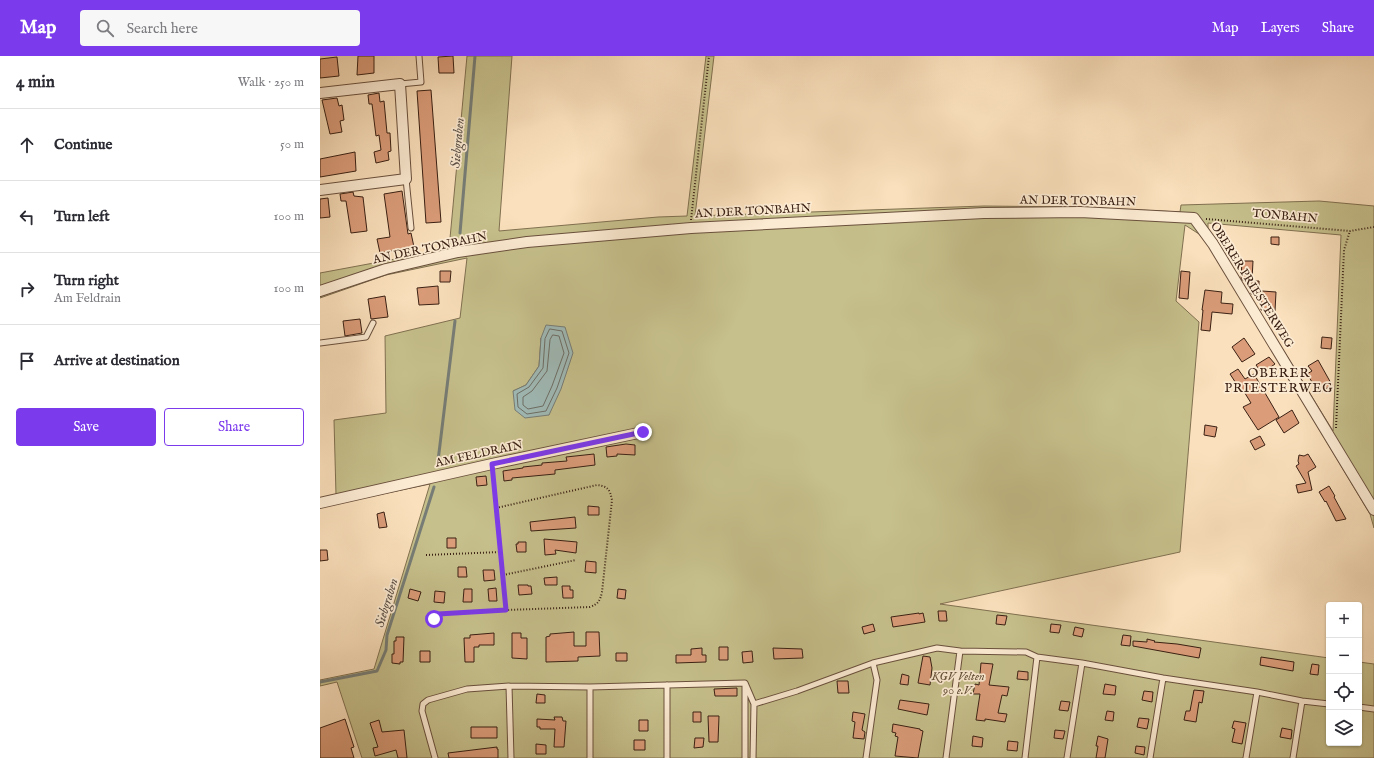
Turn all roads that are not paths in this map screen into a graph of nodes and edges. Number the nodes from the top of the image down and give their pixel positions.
1 (419, 56) edge
2 (400, 84) junction
3 (320, 93) edge
4 (406, 179) junction
5 (320, 190) edge
6 (1194, 218) joint
7 (412, 228) dead end
8 (320, 291) edge
9 (373, 323) dead end
10 (320, 343) edge
11 (643, 432) dead end
12 (320, 503) edge
13 (1374, 510) edge
14 (960, 650) junction
15 (1037, 657) junction
16 (873, 663) junction
17 (1082, 663) junction
18 (1163, 678) junction
19 (745, 683) junction
20 (667, 685) junction
21 (510, 686) junction
22 (590, 687) junction
23 (1257, 692) junction
24 (1302, 701) junction
25 (754, 704) junction
26 (1326, 704) edge
27 (1362, 707) edge
28 (1374, 709) edge
29 (436, 758) edge
30 (511, 758) edge
31 (590, 758) edge
32 (667, 758) edge
33 (745, 758) edge
34 (753, 758) edge
35 (866, 758) edge
36 (946, 758) edge
37 (1025, 758) edge
38 (1068, 758) edge
39 (1150, 758) edge
40 (1246, 758) edge
41 (1293, 758) edge

1 - 2 lane
2 - 3 street
2 - 4 street
4 - 5 street
4 - 7 lane
6 - 8 street, AN DER TONBAHN
6 - 13 street, OBERER PRIESTERWEG
9 - 10 lane
11 - 12 street, AM FELDRAIN
14 - 15 lane
14 - 16 lane
14 - 36 lane
15 - 17 lane
15 - 37 lane
16 - 25 lane
16 - 35 lane
17 - 18 lane
17 - 38 lane
18 - 23 lane
18 - 39 lane
19 - 20 lane
19 - 25 lane
19 - 33 lane
20 - 22 lane
20 - 32 lane
21 - 22 lane
21 - 29 lane
21 - 30 lane
22 - 31 lane
23 - 24 lane
23 - 40 lane
24 - 26 lane
24 - 41 lane
25 - 34 lane
27 - 28 lane

